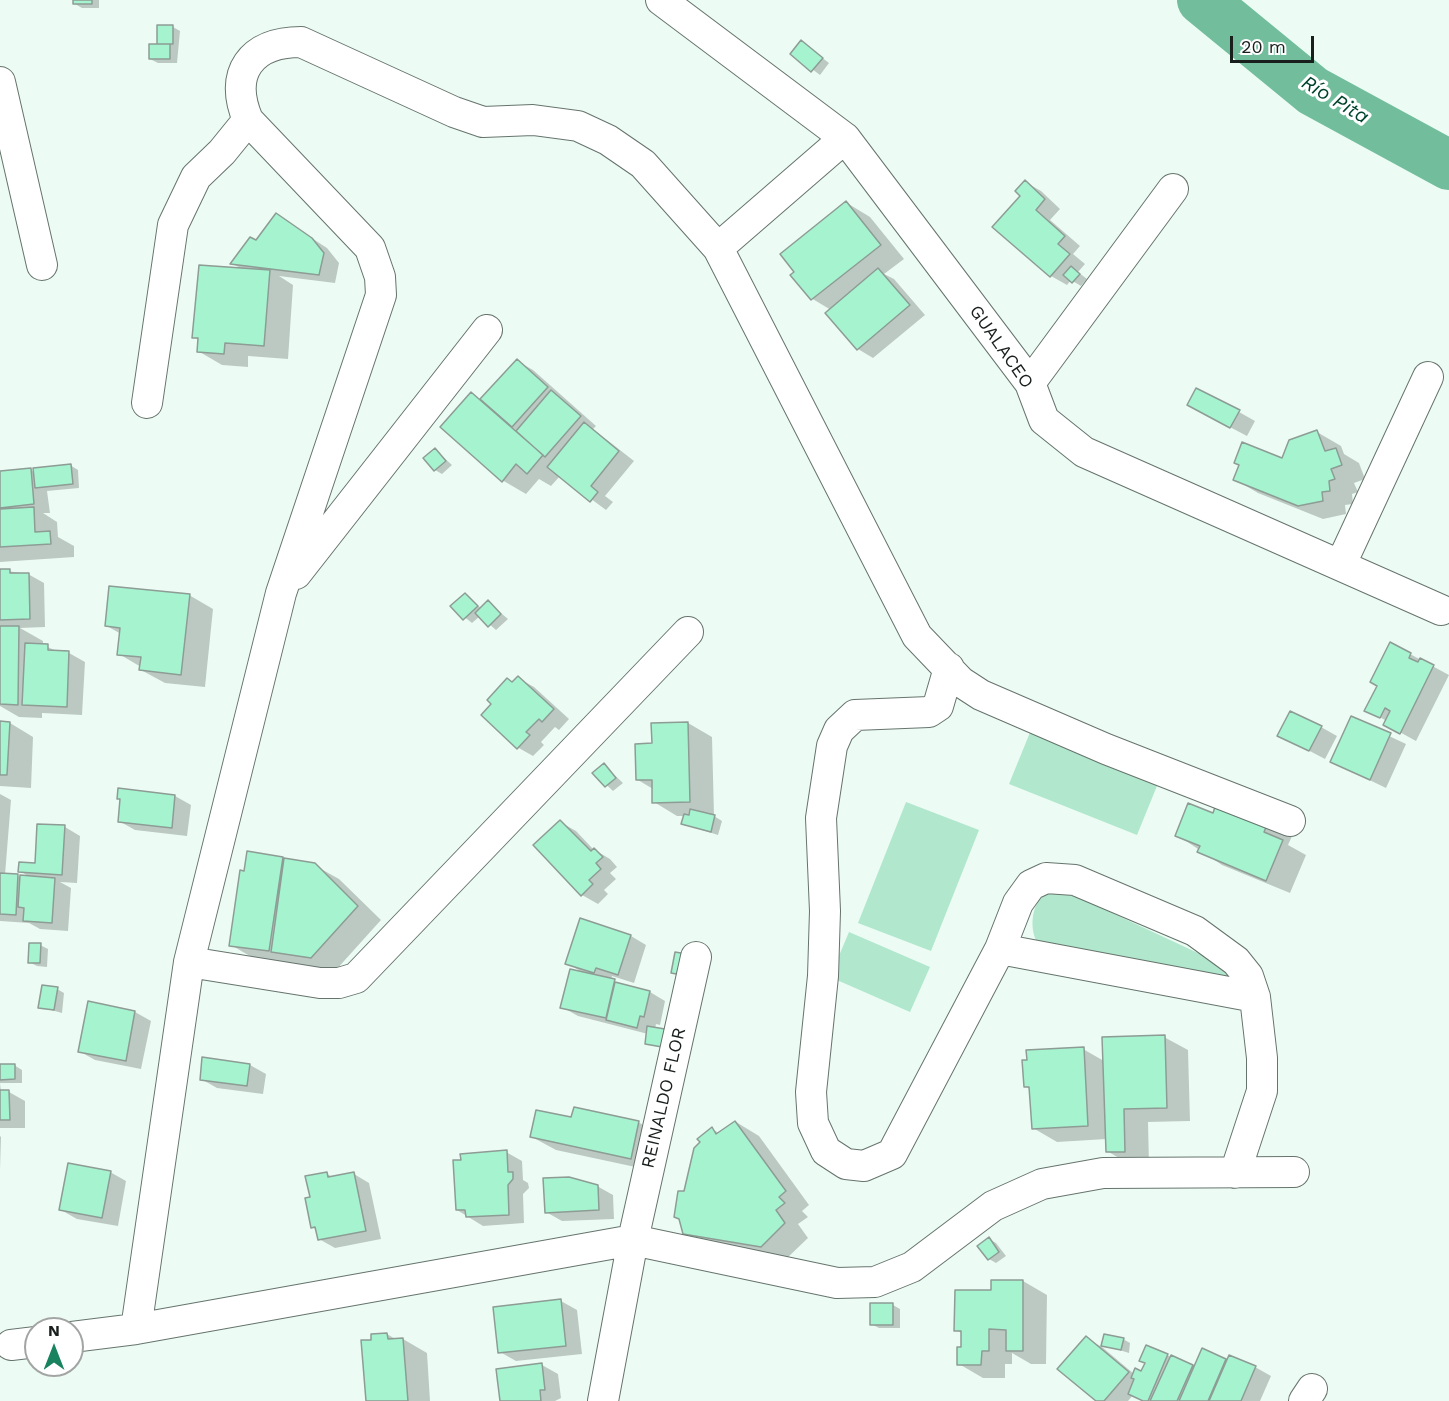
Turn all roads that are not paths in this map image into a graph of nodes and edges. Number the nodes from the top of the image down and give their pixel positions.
1 (661, 0) edge
2 (0, 82) edge
3 (248, 120) junction
4 (845, 138) junction
5 (1173, 189) dead end
6 (718, 248) junction
7 (42, 265) dead end
8 (487, 330) dead end
9 (1428, 377) dead end
10 (1030, 383) junction
11 (147, 403) dead end
12 (1341, 564) junction
13 (281, 593) junction
14 (1441, 610) dead end
15 (688, 632) dead end
16 (949, 669) junction
17 (1290, 821) dead end
18 (1000, 949) junction
19 (696, 957) dead end
20 (189, 962) junction
21 (1255, 997) junction
22 (1235, 1173) junction
23 (1294, 1173) dead end
24 (633, 1240) junction
25 (136, 1329) junction
26 (84, 1336) edge
27 (603, 1401) edge

1 - 4 street, GUALACEO
2 - 7 street
3 - 6 street
3 - 11 street
3 - 13 street
4 - 6 street
4 - 10 street, GUALACEO
5 - 10 street
6 - 16 street
8 - 13 street
9 - 12 street
10 - 12 street, GUALACEO
12 - 14 street, GUALACEO
13 - 20 street
15 - 20 street
16 - 17 street
16 - 18 street
18 - 21 street
18 - 21 street
19 - 24 street, REINALDO FLOR
20 - 25 street
21 - 22 street
22 - 23 street
22 - 24 street
24 - 25 street
24 - 27 street, REINALDO FLOR
25 - 26 street

